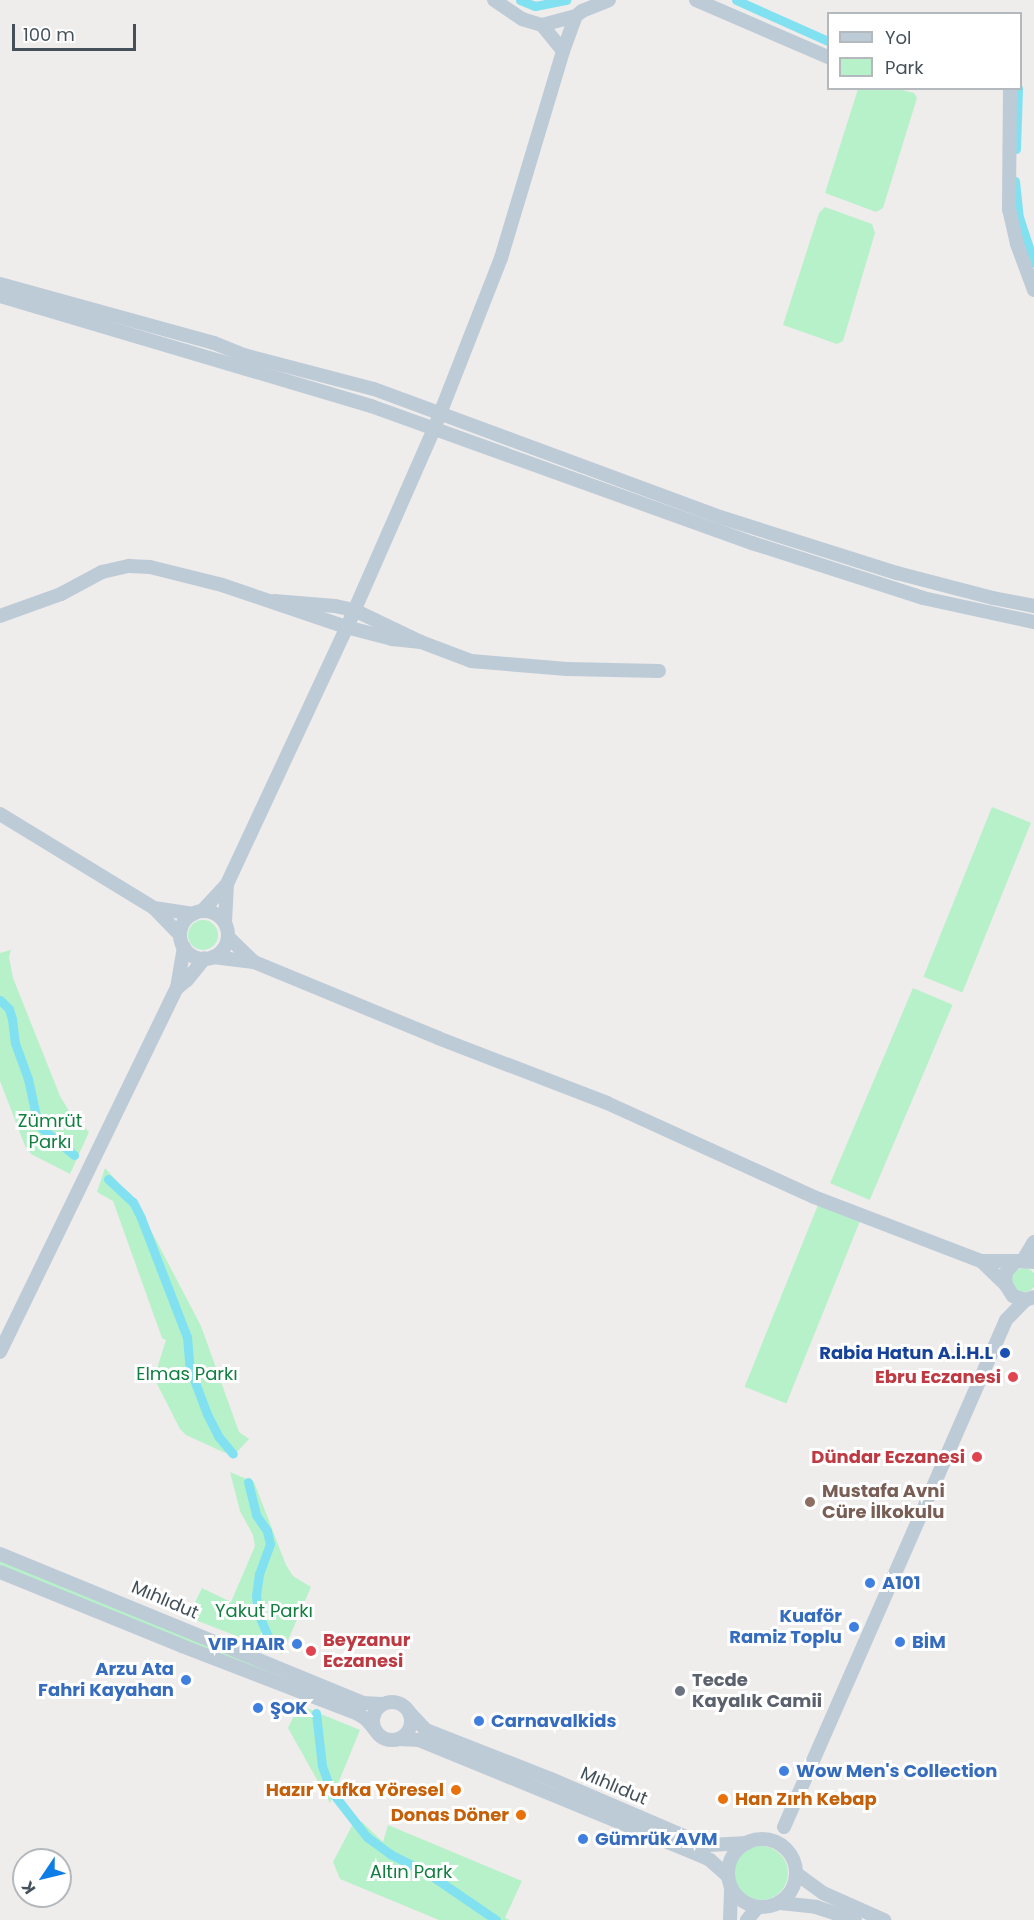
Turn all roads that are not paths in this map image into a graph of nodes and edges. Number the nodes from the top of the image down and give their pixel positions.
1 (494, 0) edge
2 (609, 0) edge
3 (696, 0) edge
4 (576, 16) junction
5 (542, 25) junction
6 (563, 51) junction
7 (827, 57) edge
8 (1010, 90) edge
9 (0, 284) edge
10 (1034, 290) edge
11 (0, 296) edge
12 (438, 413) junction
13 (434, 429) junction
14 (274, 601) junction
15 (1034, 606) edge
16 (354, 610) junction
17 (0, 616) edge
18 (1034, 622) edge
19 (346, 627) junction
20 (421, 642) junction
21 (659, 671) dead end
22 (0, 814) edge
23 (227, 884) junction
24 (154, 908) junction
25 (198, 913) junction
26 (226, 930) junction
27 (182, 941) junction
28 (209, 958) junction
29 (254, 962) junction
30 (177, 988) junction
31 (1034, 1242) edge
32 (981, 1261) junction
33 (1024, 1261) edge
34 (1007, 1288) junction
35 (1029, 1299) edge
36 (1006, 1320) junction
37 (0, 1352) edge
38 (0, 1554) edge
39 (0, 1572) edge
40 (382, 1704) junction
41 (409, 1712) junction
42 (376, 1731) junction
43 (398, 1739) junction
44 (784, 1827) junction
45 (761, 1840) junction
46 (747, 1843) junction
47 (789, 1852) junction
48 (797, 1874) junction
49 (730, 1882) junction
50 (780, 1903) junction
51 (758, 1907) junction
52 (730, 1920) edge
53 (747, 1920) edge
54 (855, 1920) edge
55 (884, 1920) edge

1 - 5 main road
2 - 4 main road
3 - 7 main road
4 - 5 main road
4 - 6 main road
5 - 6 main road
6 - 12 main road
8 - 10 main road
9 - 12 main road
11 - 13 main road
12 - 13 main road
12 - 15 main road
13 - 16 main road
13 - 18 main road
14 - 16 main road
14 - 17 main road
14 - 19 main road
16 - 19 main road
16 - 20 main road
19 - 20 main road
19 - 23 main road
20 - 21 main road
22 - 24 main road
23 - 25 main road
23 - 26 main road
24 - 25 main road
24 - 27 main road
25 - 26 main road
25 - 27 main road
26 - 28 main road
26 - 29 main road
27 - 28 main road
27 - 30 main road
28 - 29 main road
28 - 30 main road
29 - 32 main road
30 - 37 main road
31 - 33 main road
32 - 33 main road
32 - 34 main road
33 - 34 main road
34 - 35 main road
34 - 36 main road
35 - 36 main road
36 - 44 main road
38 - 40 main road, Mıhlıdut
39 - 42 main road, Mıhlıdut
40 - 41 main road
40 - 42 main road
41 - 43 main road
41 - 46 main road, Mıhlıdut
42 - 43 main road
43 - 49 main road, Mıhlıdut
44 - 45 main road
44 - 47 main road
45 - 46 main road
45 - 47 main road
46 - 49 main road
47 - 48 main road
48 - 50 main road
48 - 55 main road
49 - 51 main road
49 - 52 main road
50 - 51 main road
50 - 54 main road
51 - 53 main road

